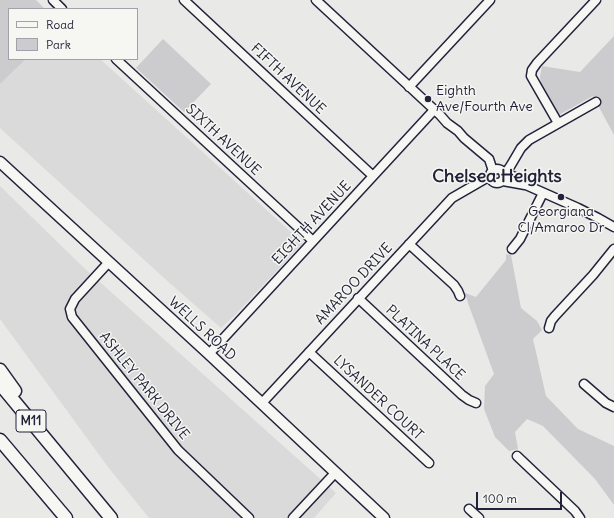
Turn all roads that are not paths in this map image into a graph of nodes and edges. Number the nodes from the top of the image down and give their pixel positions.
1 (53, 0) edge
2 (184, 0) edge
3 (316, 0) edge
4 (490, 0) edge
5 (596, 0) edge
6 (61, 8) edge
7 (117, 60) edge
8 (409, 87) junction
9 (596, 102) dead end
10 (434, 110) junction
11 (558, 123) junction
12 (517, 155) junction
13 (0, 162) edge
14 (511, 165) junction
15 (498, 175) junction
16 (373, 176) junction
17 (515, 177) junction
18 (526, 185) junction
19 (543, 193) junction
20 (614, 227) edge
21 (313, 241) junction
22 (410, 244) junction
23 (512, 249) dead end
24 (614, 249) edge
25 (110, 262) junction
26 (460, 296) dead end
27 (358, 298) junction
28 (549, 328) dead end
29 (309, 352) junction
30 (209, 354) junction
31 (0, 370) edge
32 (0, 384) edge
33 (584, 384) dead end
34 (262, 403) junction
35 (476, 403) dead end
36 (614, 407) edge
37 (0, 440) edge
38 (0, 450) edge
39 (517, 456) dead end
40 (62, 458) junction
41 (429, 463) dead end
42 (335, 472) junction
43 (40, 487) junction
44 (469, 508) dead end
45 (66, 518) edge
46 (111, 518) edge
47 (249, 518) edge
48 (293, 518) edge
49 (384, 518) edge
50 (479, 518) edge
51 (580, 518) edge

1 - 6 street
2 - 16 street, FIFTH AVENUE
3 - 8 street
4 - 8 street
5 - 11 street
7 - 21 street, SIXTH AVENUE
8 - 10 street
9 - 11 street
10 - 15 street
10 - 16 street, EIGHTH AVENUE
11 - 12 street
12 - 14 street
12 - 15 street
13 - 25 main road, WELLS ROAD
14 - 15 street
14 - 17 street
15 - 17 street
15 - 18 street
15 - 22 street, AMAROO DRIVE
16 - 21 street, EIGHTH AVENUE
17 - 18 street
18 - 19 street
19 - 20 street
19 - 23 street
21 - 30 street, EIGHTH AVENUE
22 - 26 street
22 - 27 street, AMAROO DRIVE
24 - 28 street
25 - 30 main road, WELLS ROAD
25 - 47 street, ASHLEY PARK DRIVE
27 - 29 street, AMAROO DRIVE
27 - 35 street, PLATINA PLACE
29 - 34 street, AMAROO DRIVE
29 - 41 street, LYSANDER COURT
30 - 34 main road, WELLS ROAD
31 - 40 highway
32 - 40 highway, M11
33 - 36 street
34 - 42 main road, WELLS ROAD
37 - 43 highway, M11
38 - 43 highway
39 - 51 street
40 - 46 highway, M11
42 - 48 street
42 - 49 main road, WELLS ROAD
43 - 45 highway, M11
44 - 50 street

